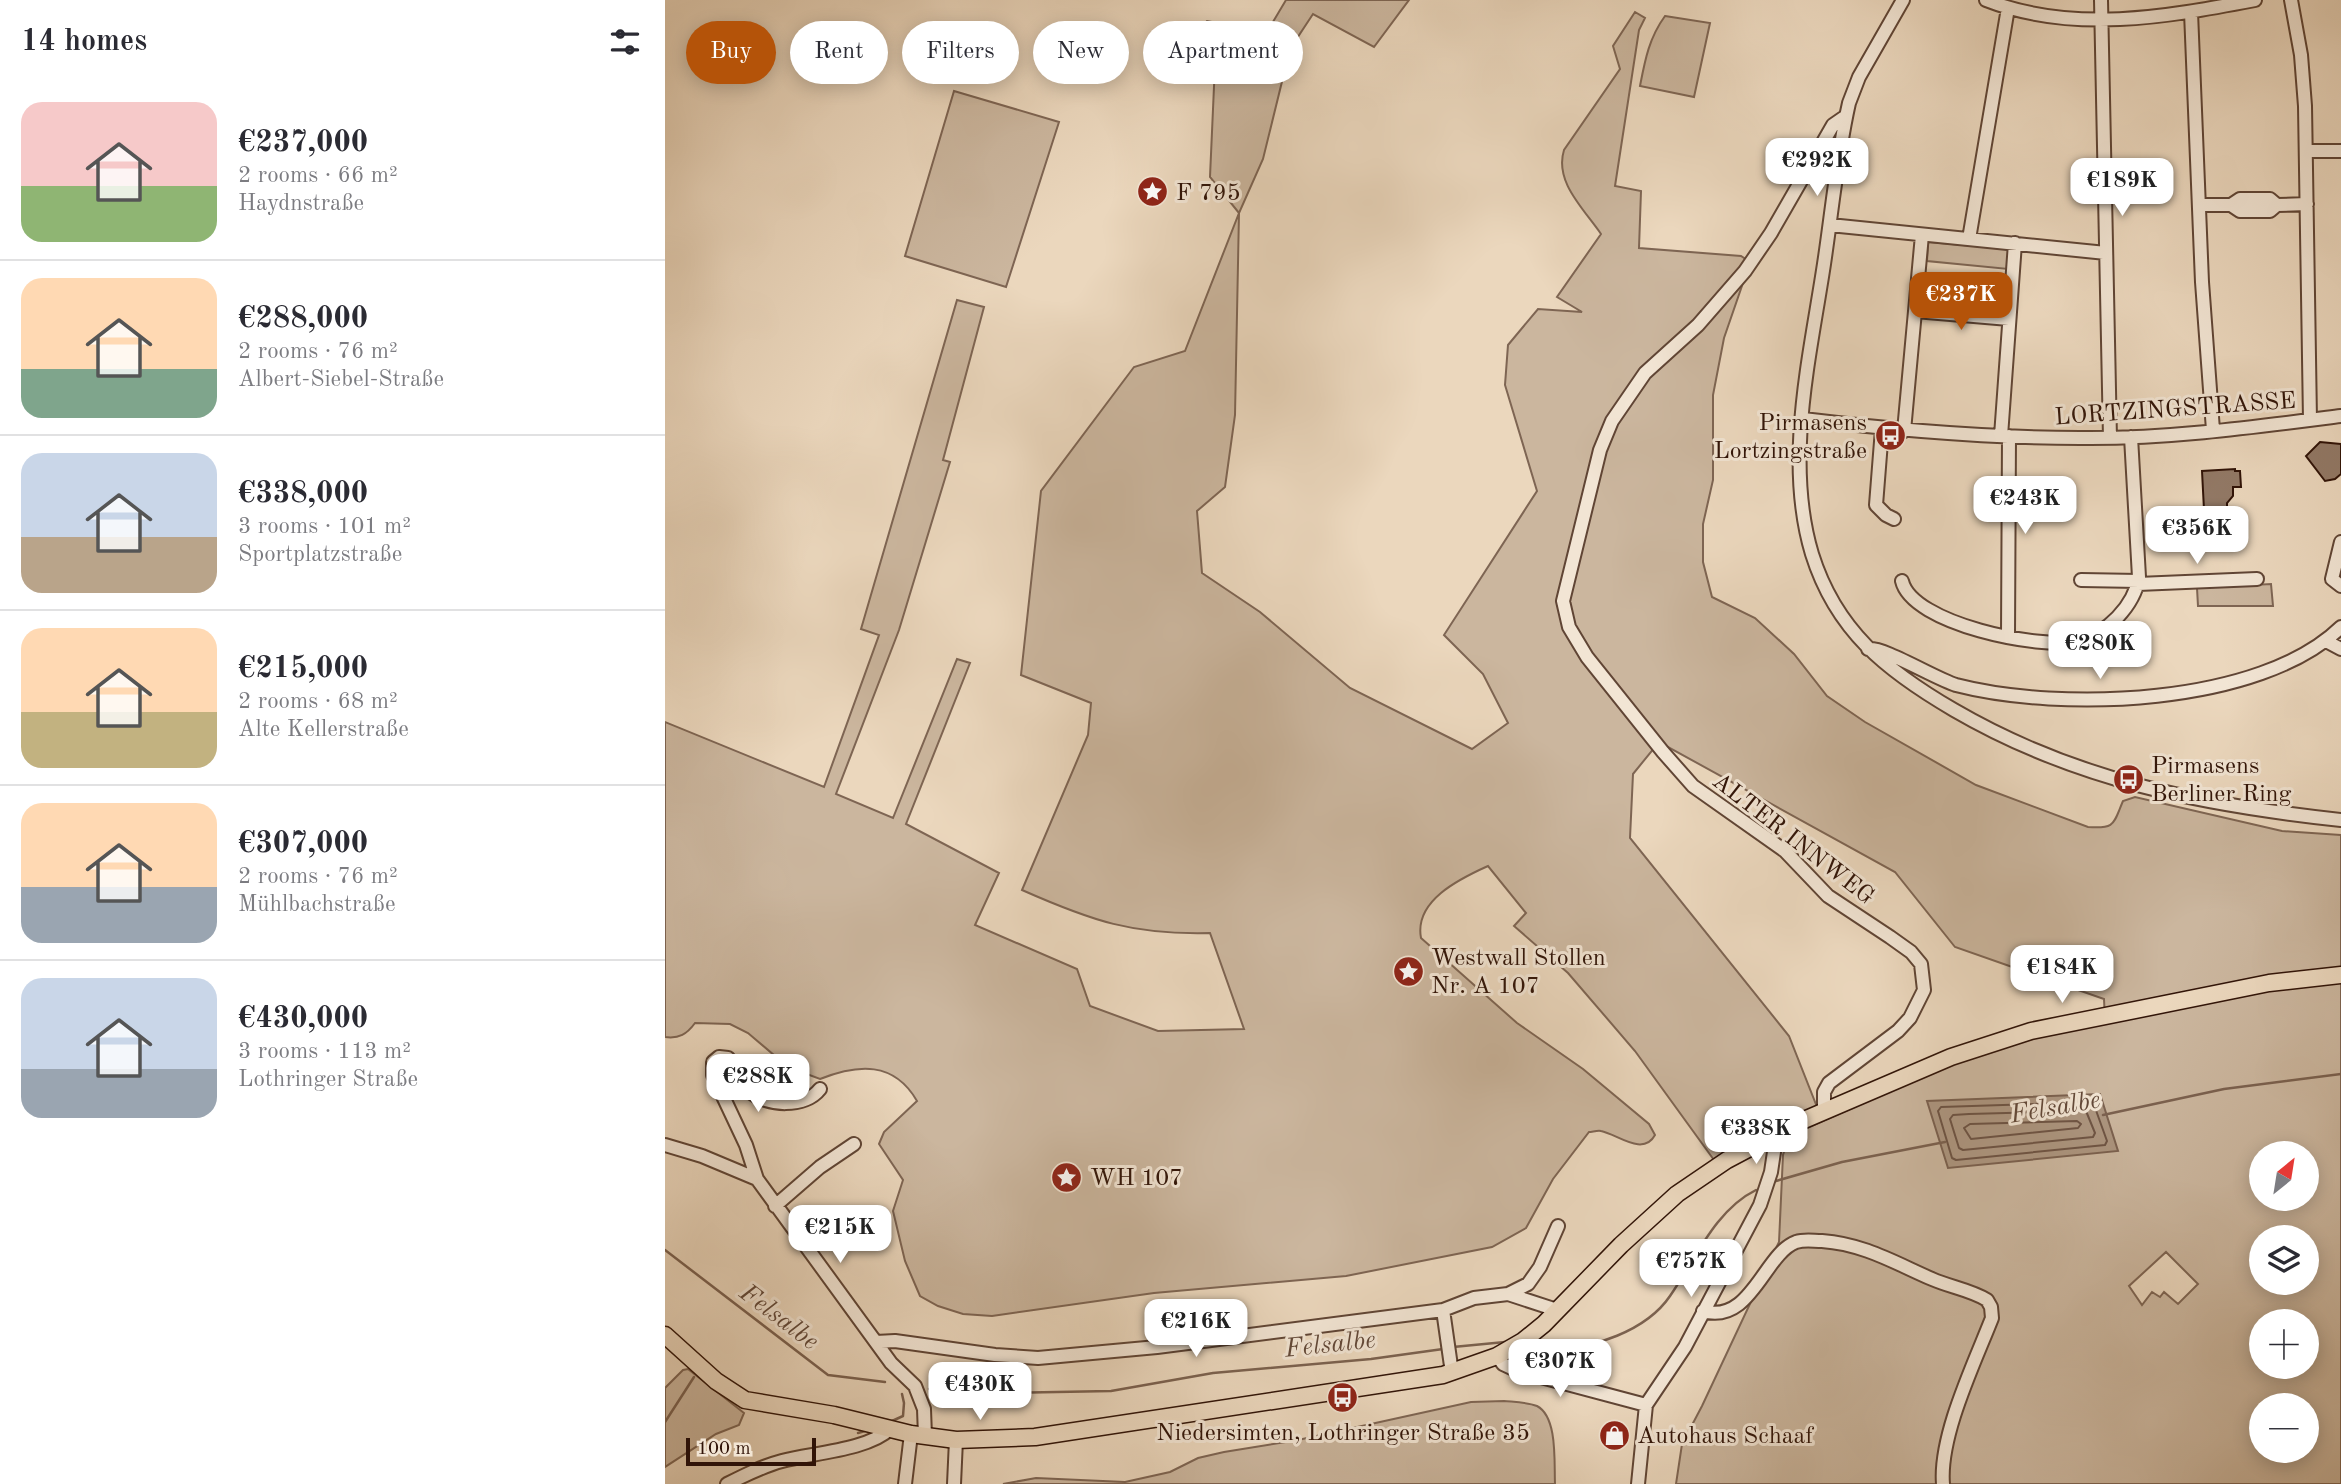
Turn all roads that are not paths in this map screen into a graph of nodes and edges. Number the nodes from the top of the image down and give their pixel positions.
1 (1903, 0) edge
2 (1986, 0) edge
3 (2101, 0) edge
4 (2255, 0) edge
5 (2291, 0) edge
6 (2008, 8) junction
7 (2191, 12) junction
8 (2102, 20) junction
9 (1846, 116) junction
10 (2306, 151) junction
11 (2341, 151) edge
12 (2307, 204) junction
13 (2200, 205) junction
14 (1829, 226) junction
15 (1922, 235) junction
16 (1969, 239) junction
17 (2015, 243) junction
18 (2106, 253) junction
19 (1915, 311) junction
20 (2009, 319) junction
21 (2341, 416) edge
22 (1803, 419) junction
23 (2310, 420) junction
24 (1882, 429) junction
25 (2213, 430) junction
26 (1903, 431) junction
27 (2005, 436) junction
28 (2131, 437) junction
29 (2110, 438) junction
30 (1894, 519) dead end
31 (2341, 542) edge
32 (2257, 579) dead end
33 (2081, 580) dead end
34 (1902, 581) dead end
35 (2138, 582) junction
36 (2341, 586) edge
37 (2341, 627) edge
38 (2008, 636) junction
39 (2326, 641) junction
40 (1868, 649) junction
41 (2341, 649) edge
42 (1952, 684) junction
43 (1942, 703) junction
44 (2341, 820) edge
45 (2341, 975) edge
46 (820, 1089) dead end
47 (1824, 1111) junction
48 (1777, 1132) junction
49 (854, 1144) dead end
50 (665, 1145) edge
51 (757, 1179) junction
52 (775, 1206) junction
53 (1558, 1226) dead end
54 (1508, 1294) junction
55 (1443, 1310) junction
56 (1557, 1310) junction
57 (1703, 1311) junction
58 (665, 1335) edge
59 (876, 1342) junction
60 (1497, 1356) junction
61 (1453, 1373) junction
62 (1646, 1405) junction
63 (890, 1429) junction
64 (918, 1435) junction
65 (956, 1440) junction
66 (727, 1484) edge
67 (905, 1484) edge
68 (954, 1484) edge
69 (1638, 1484) edge
70 (1943, 1484) edge

1 - 9 street
2 - 6 street
3 - 8 street
4 - 7 street
5 - 10 street
6 - 8 street
6 - 16 street
7 - 8 street
7 - 13 street
8 - 18 street
9 - 14 street
9 - 47 street, ALTER INNWEG
10 - 11 street
10 - 12 street
12 - 13 street
12 - 23 street
13 - 25 street
14 - 15 street
14 - 22 street
15 - 16 street
15 - 19 street
16 - 17 street
17 - 18 street
17 - 20 street
18 - 29 street
19 - 20 street
19 - 26 street
20 - 27 street
21 - 23 street, LORTZINGSTRASSE
22 - 24 street, LORTZINGSTRASSE
22 - 40 street
23 - 25 street, LORTZINGSTRASSE
24 - 26 street, LORTZINGSTRASSE
24 - 30 street
25 - 28 street, LORTZINGSTRASSE
26 - 27 street, LORTZINGSTRASSE
27 - 29 street, LORTZINGSTRASSE
27 - 38 street
28 - 29 street, LORTZINGSTRASSE
28 - 35 street
31 - 36 street
32 - 35 street
33 - 35 street
34 - 38 street
35 - 38 street
37 - 39 street
39 - 41 street
39 - 42 street
40 - 42 street
40 - 43 street
42 - 43 street
43 - 44 street
45 - 47 main road
46 - 51 street
47 - 48 main road
48 - 56 main road
48 - 57 street
49 - 52 street
50 - 51 street
51 - 52 street
52 - 59 street
53 - 54 street
54 - 55 street
54 - 56 street
55 - 59 street
55 - 61 street
56 - 60 main road
57 - 62 street
57 - 70 street
58 - 63 main road
59 - 64 street
60 - 61 main road
60 - 62 street
61 - 65 main road
62 - 69 street
63 - 64 main road
63 - 66 street
64 - 65 main road
64 - 67 street
65 - 68 street

